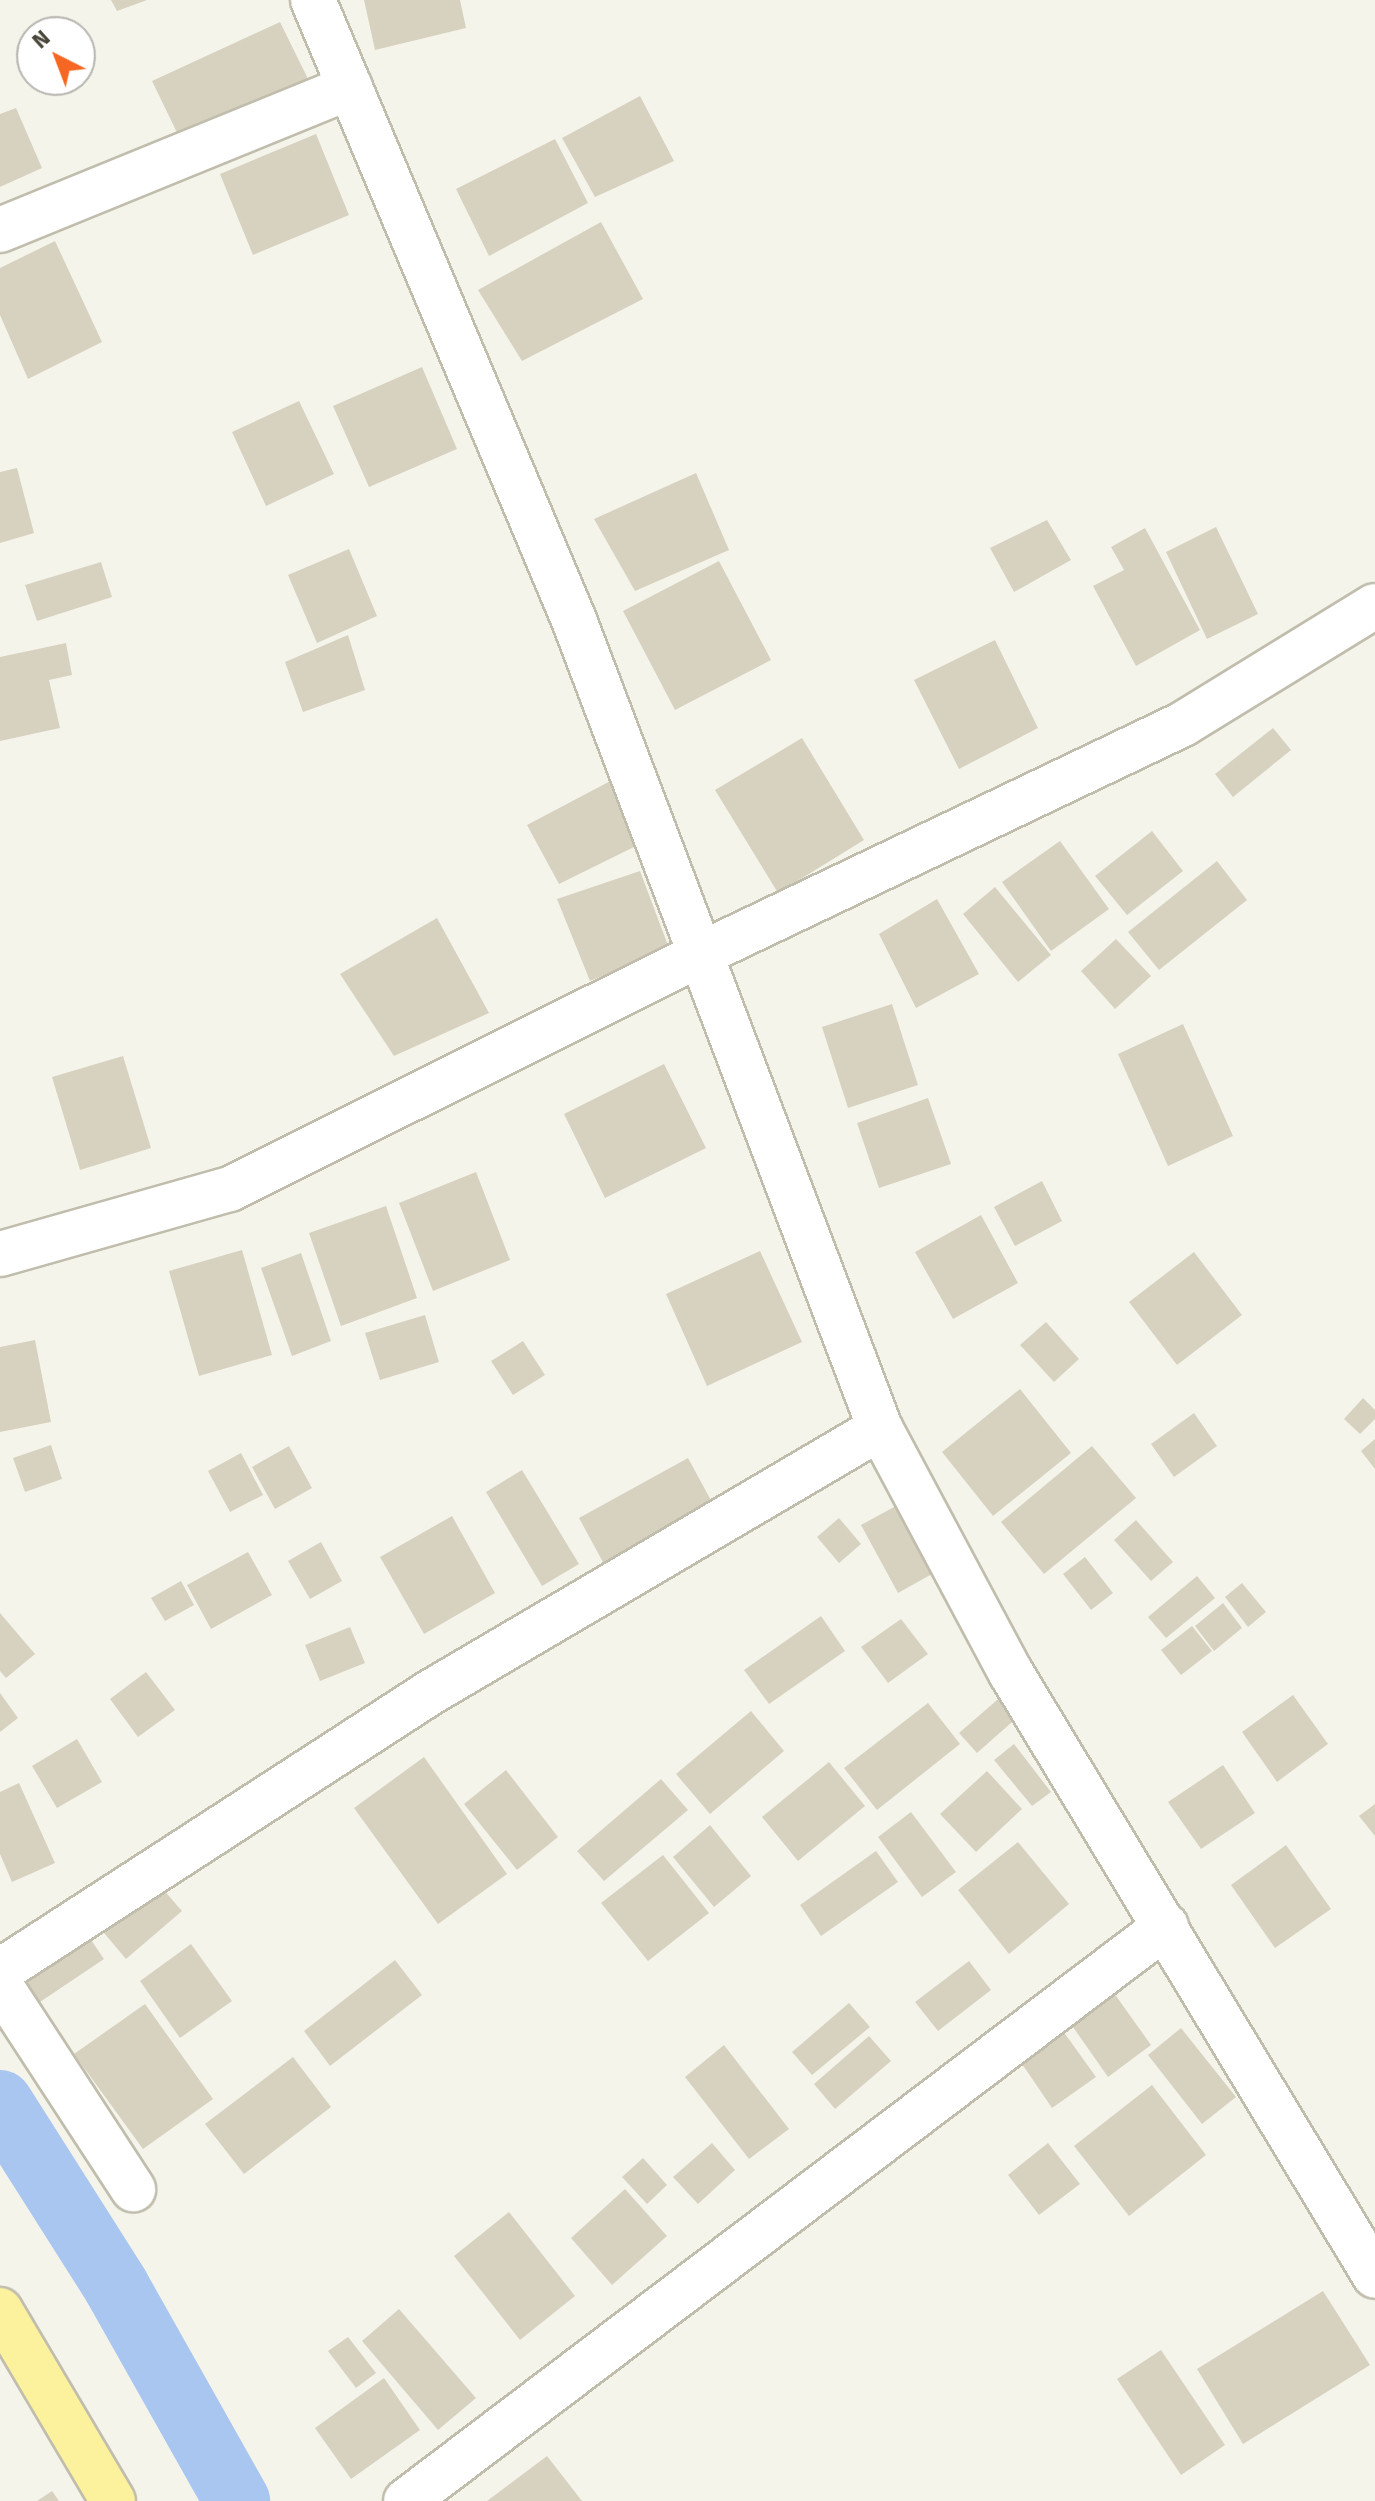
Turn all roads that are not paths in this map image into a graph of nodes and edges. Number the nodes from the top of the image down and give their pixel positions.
1 (313, 0) edge
2 (350, 87) junction
3 (0, 230) edge
4 (1375, 606) edge
5 (699, 955) junction
6 (0, 1254) edge
7 (880, 1428) junction
8 (1166, 1926) junction
9 (0, 1971) edge
10 (0, 1985) edge
11 (133, 2189) dead end
12 (1375, 2276) edge
13 (0, 2310) edge
14 (113, 2501) edge
15 (406, 2501) edge

1 - 2 street
2 - 3 street
2 - 5 street
4 - 5 street
5 - 6 street
5 - 7 street
7 - 8 street
7 - 9 street
8 - 12 street
8 - 15 street
10 - 11 street
13 - 14 main road

